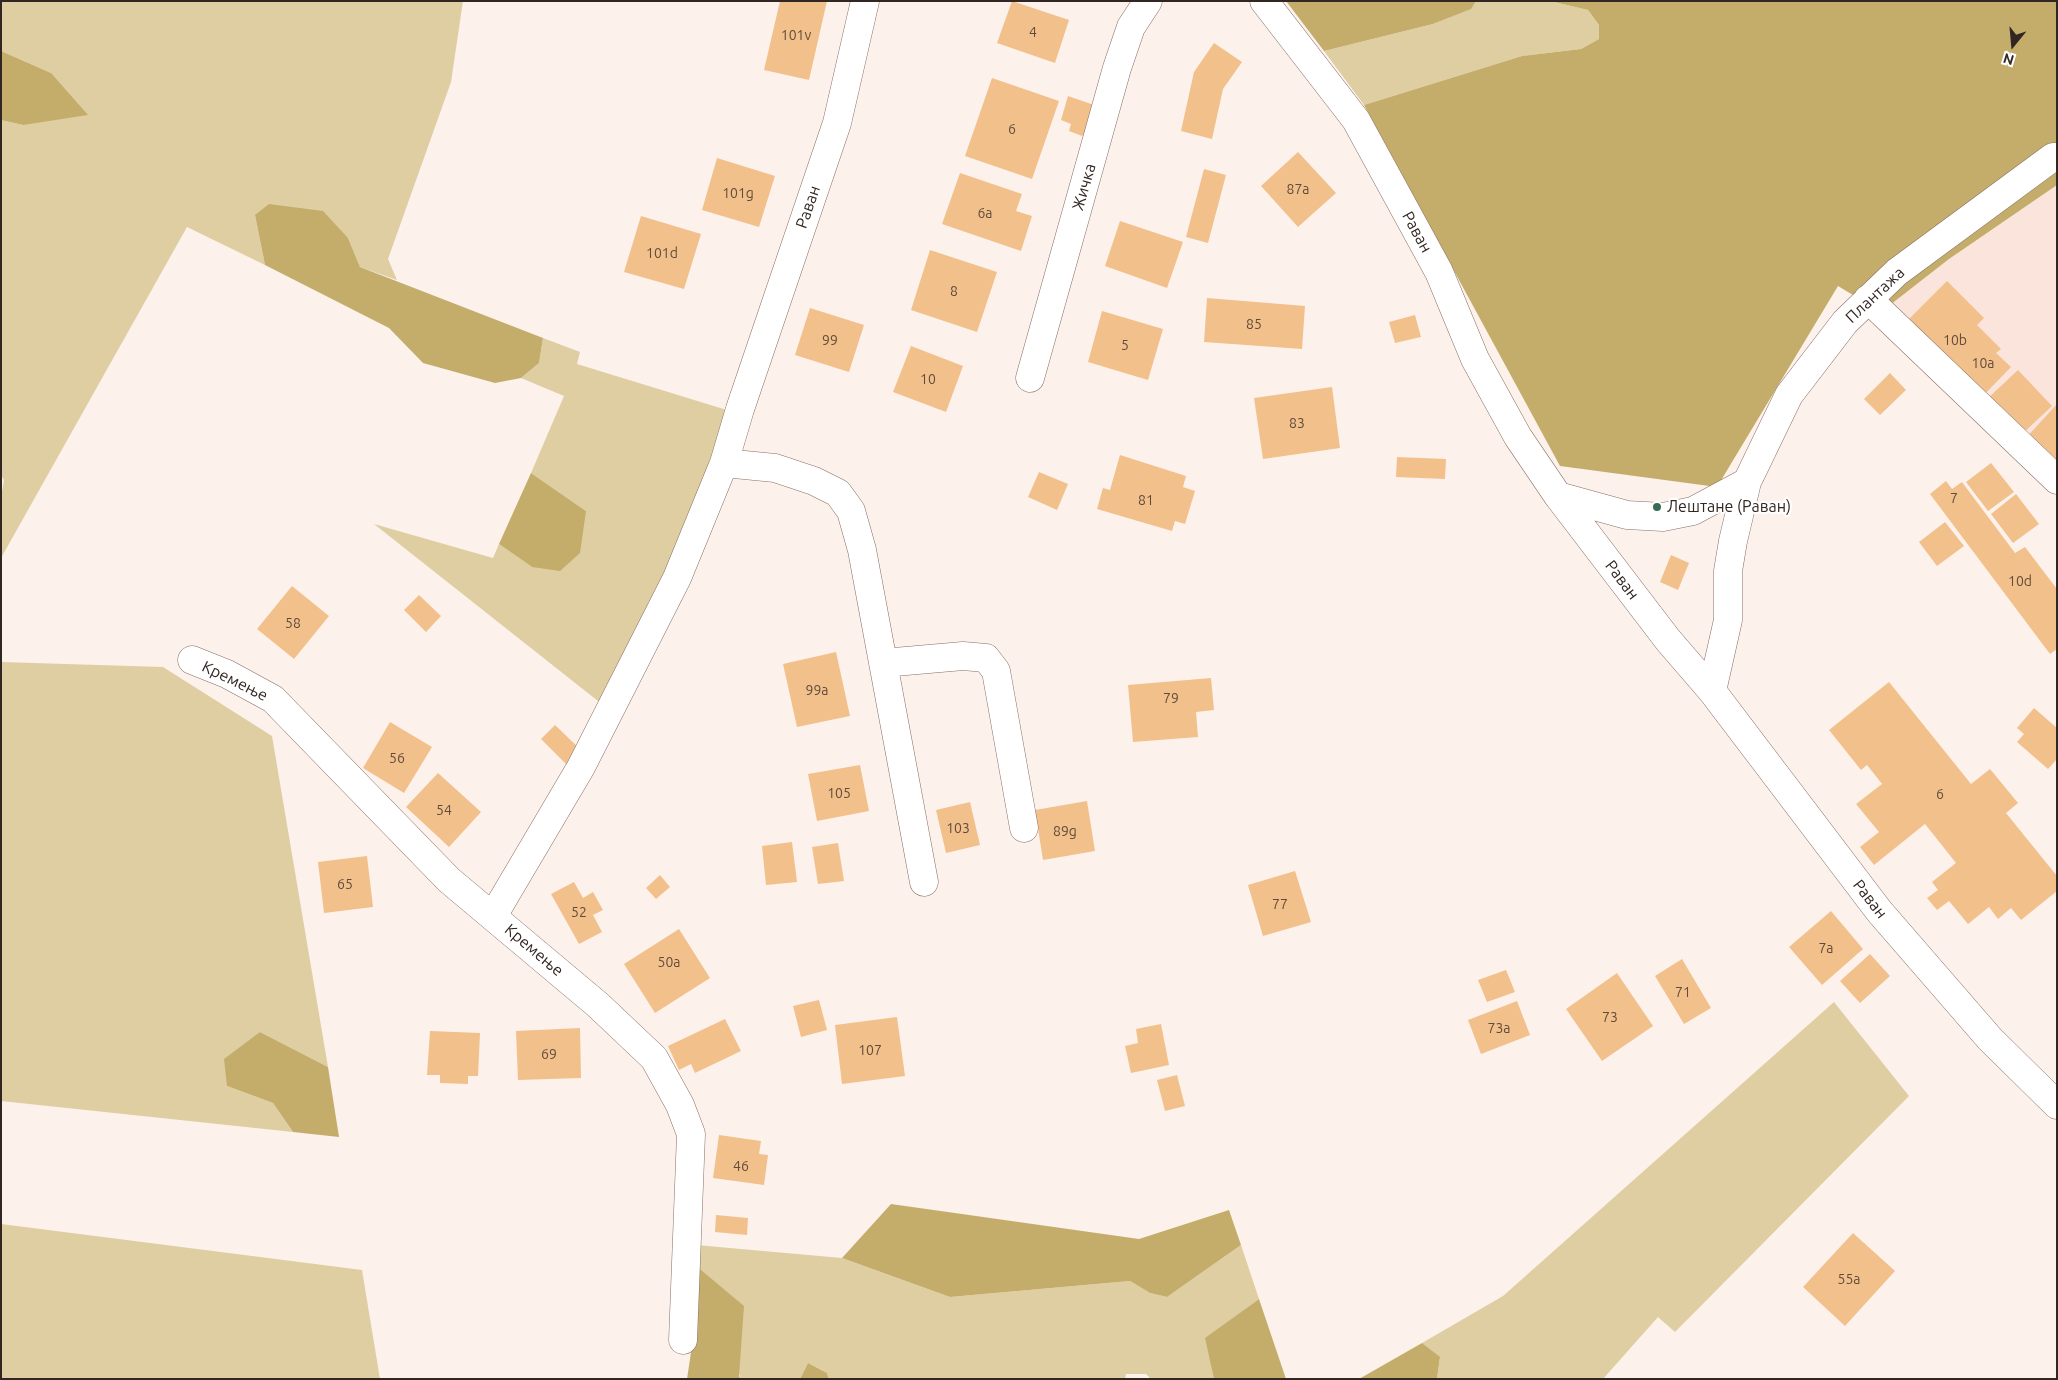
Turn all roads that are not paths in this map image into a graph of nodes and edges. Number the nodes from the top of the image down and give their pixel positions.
1 (865, 1) edge
2 (1148, 1) edge
3 (1264, 1) edge
4 (2057, 157) edge
5 (1868, 299) junction
6 (1030, 378) dead end
7 (724, 463) junction
8 (2057, 480) edge
9 (1747, 482) junction
10 (1558, 496) junction
11 (192, 660) dead end
12 (883, 664) junction
13 (1712, 691) junction
14 (1024, 828) dead end
15 (924, 882) dead end
16 (493, 916) junction
17 (2057, 1105) edge
18 (683, 1340) dead end

1 - 7 street, Раван
2 - 6 street, Жичка
3 - 10 street, Раван
4 - 5 street, Плантажа
5 - 8 street
5 - 9 street, Плантажа
7 - 12 street
7 - 16 street, Раван
9 - 10 street
9 - 13 street, Плантажа
10 - 13 street, Раван
11 - 16 street, Кремење
12 - 14 street
12 - 15 street
13 - 17 street, Раван
16 - 18 street, Кремење

